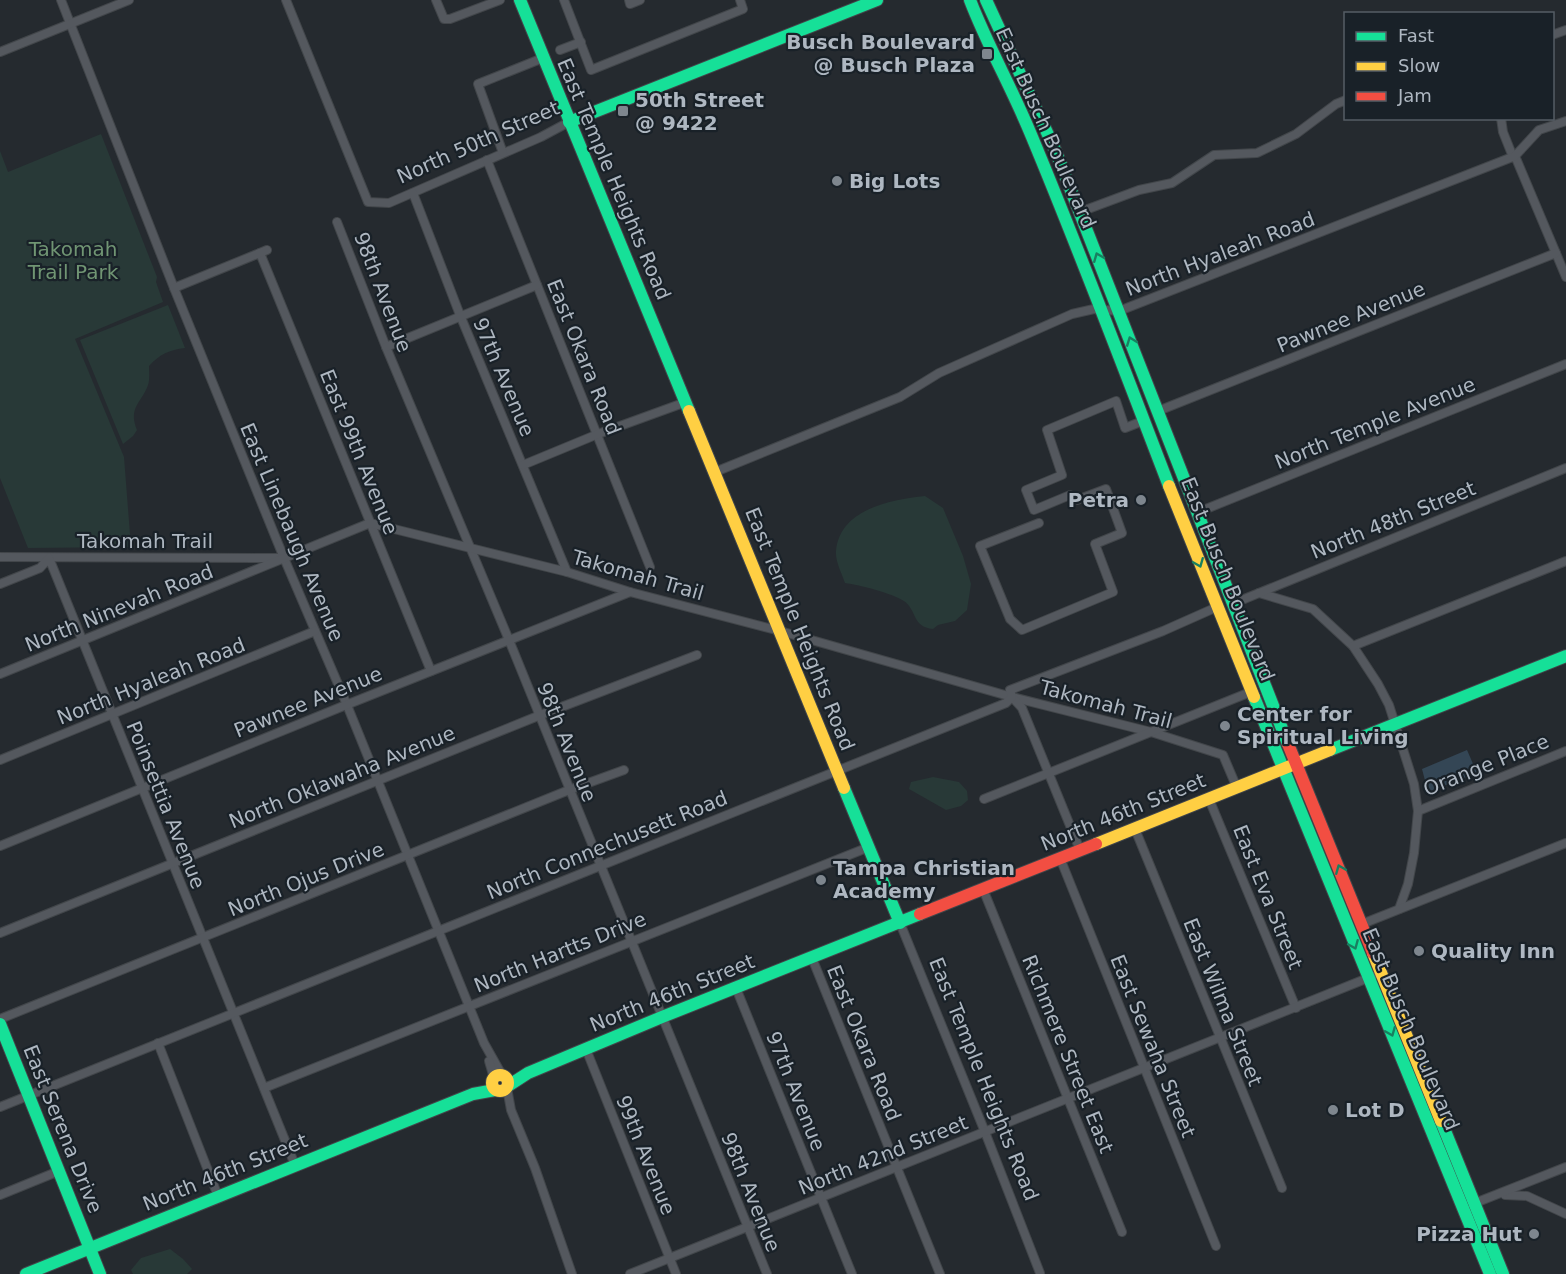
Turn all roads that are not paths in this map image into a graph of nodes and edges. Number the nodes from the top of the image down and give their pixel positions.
1 (62, 0) edge
2 (129, 0) edge
3 (286, 0) edge
4 (436, 0) edge
5 (500, 0) edge
6 (520, 0) edge
7 (564, 0) edge
8 (628, 0) edge
9 (640, 0) edge
10 (740, 0) edge
11 (877, 0) edge
12 (970, 0) edge
13 (986, 0) edge
14 (71, 24) junction
15 (581, 42) junction
16 (560, 50) dead end
17 (0, 52) edge
18 (543, 58) junction
19 (1015, 95) junction
20 (1344, 101) edge
21 (1501, 120) edge
22 (1566, 121) edge
23 (569, 122) junction
24 (1056, 152) junction
25 (503, 153) junction
26 (1514, 157) junction
27 (487, 160) junction
28 (413, 193) junction
29 (1080, 213) junction
30 (337, 222) dead end
31 (1556, 253) junction
32 (1566, 277) edge
33 (537, 285) junction
34 (174, 288) junction
35 (1101, 308) junction
36 (1119, 311) junction
37 (460, 315) junction
38 (386, 347) junction
39 (1566, 364) edge
40 (686, 402) junction
41 (1158, 411) junction
42 (1143, 421) junction
43 (1148, 433) junction
44 (598, 434) junction
45 (523, 465) junction
46 (1566, 468) edge
47 (715, 472) junction
48 (1196, 513) junction
49 (1182, 520) junction
50 (370, 523) junction
51 (1039, 523) dead end
52 (469, 546) junction
53 (0, 557) edge
54 (49, 558) junction
55 (284, 558) junction
56 (1566, 561) edge
57 (651, 567) dead end
58 (567, 572) junction
59 (0, 584) edge
60 (1226, 589) junction
61 (630, 592) junction
62 (1258, 592) junction
63 (1232, 604) junction
64 (1217, 608) junction
65 (315, 631) junction
66 (780, 631) junction
67 (509, 640) junction
68 (82, 641) junction
69 (1353, 646) junction
70 (697, 656) dead end
71 (1566, 656) edge
72 (1258, 668) junction
73 (431, 671) junction
74 (0, 674) edge
75 (1253, 691) junction
76 (1012, 697) junction
77 (347, 705) junction
78 (112, 716) junction
79 (538, 716) junction
80 (1395, 725) junction
81 (1151, 732) junction
82 (1566, 751) edge
83 (0, 760) edge
84 (1298, 764) junction
85 (1284, 769) junction
86 (624, 770) dead end
87 (838, 770) junction
88 (1049, 774) junction
89 (378, 781) junction
90 (142, 788) junction
91 (1237, 788) junction
92 (569, 790) junction
93 (984, 799) dead end
94 (1209, 799) junction
95 (1418, 811) junction
96 (1135, 829) junction
97 (1566, 843) edge
98 (0, 846) edge
99 (869, 847) junction
100 (1080, 850) junction
101 (408, 856) junction
102 (1060, 858) junction
103 (172, 863) junction
104 (601, 865) junction
105 (983, 889) junction
106 (1399, 909) junction
107 (900, 922) junction
108 (1362, 924) junction
109 (438, 931) junction
110 (0, 933) edge
111 (203, 938) junction
112 (632, 942) junction
113 (812, 958) junction
114 (1382, 972) junction
115 (1368, 978) junction
116 (736, 988) junction
117 (469, 1007) junction
118 (1296, 1008) junction
119 (233, 1013) junction
120 (663, 1017) junction
121 (0, 1019) edge
122 (0, 1024) edge
123 (1220, 1038) junction
124 (158, 1043) junction
125 (586, 1048) junction
126 (1144, 1068) junction
127 (500, 1083) junction
128 (264, 1088) junction
129 (29, 1096) junction
130 (1068, 1098) junction
131 (0, 1107) edge
132 (1432, 1131) junction
133 (986, 1132) junction
134 (296, 1165) junction
135 (896, 1167) junction
136 (1566, 1167) edge
137 (59, 1171) junction
138 (1282, 1188) dead end
139 (0, 1195) edge
140 (218, 1196) junction
141 (822, 1197) junction
142 (1490, 1198) junction
143 (1475, 1203) junction
144 (1566, 1214) edge
145 (748, 1226) junction
146 (1122, 1232) dead end
147 (1216, 1245) dead end
148 (90, 1248) junction
149 (670, 1258) junction
150 (1041, 1273) edge
151 (26, 1274) edge
152 (100, 1274) edge
153 (572, 1274) edge
154 (630, 1274) edge
155 (676, 1274) edge
156 (767, 1274) edge
157 (852, 1274) edge
158 (939, 1274) edge
159 (1490, 1274) edge
160 (1503, 1274) edge

1 - 14 street, East Linebaugh Avenue
2 - 14 street
3 - 28 street, North 50th Street
4 - 5 street
6 - 18 street, East Temple Heights Road
7 - 15 street
8 - 9 street
10 - 15 street
11 - 23 street, North 50th Street
12 - 19 street, East Busch Boulevard
13 - 24 street, East Busch Boulevard
14 - 17 street
14 - 34 street, East Linebaugh Avenue
15 - 16 street
18 - 23 street, East Temple Heights Road
18 - 25 street
19 - 24 street
19 - 35 street, East Busch Boulevard
20 - 29 street
21 - 26 street
22 - 26 street, North Hyaleah Road
23 - 25 street, North 50th Street
23 - 40 street, East Temple Heights Road
24 - 29 street, East Busch Boulevard
25 - 27 street, North 50th Street
26 - 31 street
26 - 36 street, North Hyaleah Road
27 - 28 street, North 50th Street
27 - 33 street, East Okara Road
28 - 37 street, 97th Avenue
36 -> 29 street, East Busch Boulevard
30 - 38 street, 98th Avenue
31 - 32 street
31 - 41 street, Pawnee Avenue
33 - 37 street
33 - 44 street, East Okara Road
34 - 50 street, East 99th Avenue
34 - 55 street, East Linebaugh Avenue
35 - 36 street, North Hyaleah Road
35 - 42 street, East Busch Boulevard
35 - 47 street, North Hyaleah Road
41 -> 36 street, East Busch Boulevard
37 - 38 street
37 - 45 street, 97th Avenue
38 - 52 street, 98th Avenue
39 - 48 street, North Temple Avenue
40 - 44 street
40 - 47 street, East Temple Heights Road
41 - 48 street, East Busch Boulevard
42 - 43 street, East Busch Boulevard
42 - 51 street
43 - 48 street
43 - 49 street, East Busch Boulevard
44 - 45 street
44 - 57 street, East Okara Road
45 - 58 street, 97th Avenue
46 - 62 street, North 48th Street
47 - 66 street, East Temple Heights Road
48 - 60 street, East Busch Boulevard
49 - 60 street
49 -> 64 street, East Busch Boulevard
50 - 52 street, Takomah Trail
50 - 55 street, Takomah Trail
50 - 73 street, East 99th Avenue
52 - 58 street, Takomah Trail
52 - 67 street, 98th Avenue
53 - 54 street, Takomah Trail
54 - 55 street, Takomah Trail
54 - 59 street
54 - 68 street, Poinsettia Avenue
55 - 65 street, East Linebaugh Avenue
55 - 68 street, North Ninevah Road
56 - 69 street
58 - 61 street, Takomah Trail
60 - 63 street, East Busch Boulevard
61 - 66 street, Takomah Trail
61 - 67 street, Pawnee Avenue
62 - 63 street, North 48th Street
62 - 69 street
63 - 72 street, East Busch Boulevard
64 - 72 street
64 - 75 street, East Busch Boulevard
64 - 76 street, North Connechusett Road
65 - 77 street, East Linebaugh Avenue
65 - 78 street, North Hyaleah Road
66 - 76 street, Takomah Trail
66 - 87 street, East Temple Heights Road
67 - 73 street, Pawnee Avenue
67 - 79 street, 98th Avenue
68 - 74 street, North Ninevah Road
68 - 78 street, Poinsettia Avenue
69 - 80 street
70 - 79 street, North Oklawaha Avenue
71 - 80 street, North 46th Street
72 - 84 street, East Busch Boulevard
73 - 77 street, Pawnee Avenue
75 - 81 street
75 - 85 street, East Busch Boulevard
76 - 81 street, Takomah Trail
76 - 87 street, North Connechusett Road
76 - 88 street
77 - 89 street, East Linebaugh Avenue
77 - 90 street, Pawnee Avenue
78 - 83 street, North Hyaleah Road
78 - 90 street, Poinsettia Avenue
79 - 89 street, North Oklawaha Avenue
79 - 92 street, 98th Avenue
80 - 84 street, North 46th Street
80 - 95 street
81 - 88 street
81 - 91 street, Takomah Trail
82 - 95 street, Orange Place
84 - 85 street, North 46th Street
108 -> 84 street, East Busch Boulevard
85 - 91 street, North 46th Street
85 -> 115 street, East Busch Boulevard
86 - 92 street, North Ojus Drive
87 - 99 street, East Temple Heights Road
87 - 104 street, North Connechusett Road
88 - 93 street
88 - 100 street
89 - 101 street, East Linebaugh Avenue
89 - 103 street, North Oklawaha Avenue
90 - 98 street, Pawnee Avenue
90 - 103 street, Poinsettia Avenue
91 - 94 street, North 46th Street
92 - 101 street, North Ojus Drive
92 - 104 street, 98th Avenue
94 - 96 street, North 46th Street
94 - 118 street, East Eva Street
95 - 106 street
96 - 100 street, North 46th Street
96 - 123 street, East Wilma Street
97 - 106 street
99 - 107 street, East Temple Heights Road
99 - 112 street, North Hartts Drive
100 - 102 street, North 46th Street
101 - 109 street, East Linebaugh Avenue
101 - 111 street, North Ojus Drive
102 - 105 street, North 46th Street
102 - 126 street, East Sewaha Street
103 - 110 street, North Oklawaha Avenue
103 - 111 street, Poinsettia Avenue
104 - 109 street, North Connechusett Road
104 - 112 street, 98th Avenue
105 - 107 street, North 46th Street
105 - 130 street, Richmere Street East
106 - 108 street
107 - 113 street, North 46th Street
107 - 133 street, East Temple Heights Road
108 - 114 street, East Busch Boulevard
109 - 117 street, East Linebaugh Avenue
109 - 119 street, North Connechusett Road
111 - 119 street, Poinsettia Avenue
111 - 121 street, North Ojus Drive
112 - 117 street, North Hartts Drive
112 - 120 street, 98th Avenue
113 - 116 street, North 46th Street
113 - 135 street, East Okara Road
114 - 115 street, North 42nd Street
114 - 143 street, East Busch Boulevard
115 - 118 street, North 42nd Street
115 -> 132 street, East Busch Boulevard
116 - 120 street, North 46th Street
116 - 141 street, 97th Avenue
117 - 127 street, East Linebaugh Avenue
117 - 128 street, North Hartts Drive
118 - 123 street, North 42nd Street
119 - 124 street, North Connechusett Road
119 - 128 street, Poinsettia Avenue
120 - 125 street, North 46th Street
120 - 145 street, 98th Avenue
122 - 129 street, East Serena Drive
123 - 126 street, North 42nd Street
123 - 138 street, East Wilma Street
124 - 129 street, North Connechusett Road
124 - 140 street
125 - 127 street, North 46th Street
125 - 149 street, 99th Avenue
126 - 130 street, North 42nd Street
126 - 147 street, East Sewaha Street
127 - 134 street, North 46th Street
127 - 153 street, East Linebaugh Avenue
128 - 134 street, Poinsettia Avenue
129 - 131 street, North Connechusett Road
129 - 137 street, East Serena Drive
130 - 133 street, North 42nd Street
130 - 146 street, Richmere Street East
132 - 143 street
132 - 159 street, East Busch Boulevard
133 - 135 street, North 42nd Street
133 - 150 street, East Temple Heights Road
134 - 140 street, North 46th Street
135 - 141 street, North 42nd Street
135 - 158 street, East Okara Road
136 - 142 street
137 - 139 street
137 - 148 street, East Serena Drive
140 - 148 street, North 46th Street
141 - 145 street, North 42nd Street
141 - 157 street, 97th Avenue
142 - 143 street
142 - 144 street
143 - 160 street, East Busch Boulevard
145 - 149 street, North 42nd Street
145 - 156 street, 98th Avenue
148 - 151 street, North 46th Street
148 - 152 street, East Serena Drive
149 - 154 street, North 42nd Street
149 - 155 street, 99th Avenue

